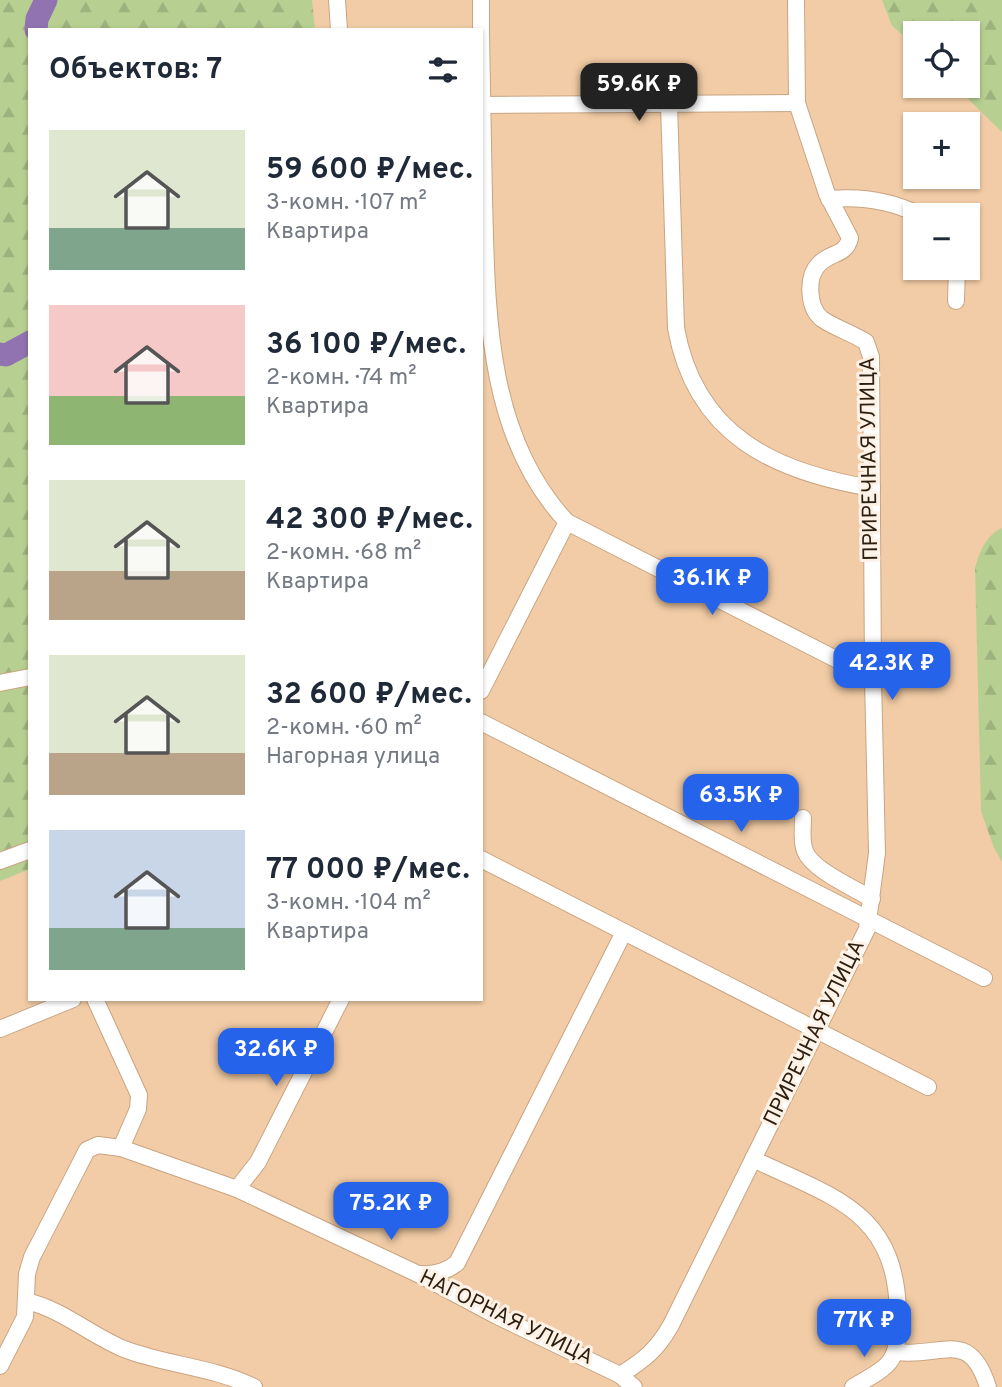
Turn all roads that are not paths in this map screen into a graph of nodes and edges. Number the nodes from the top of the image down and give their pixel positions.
1 (337, 0) edge
2 (481, 0) edge
3 (796, 0) edge
4 (339, 28) edge
5 (481, 28) edge
6 (797, 103) junction
7 (669, 104) junction
8 (483, 105) edge
9 (483, 143) edge
10 (830, 198) junction
11 (903, 209) edge
12 (957, 280) edge
13 (956, 301) dead end
14 (872, 488) junction
15 (567, 522) junction
16 (28, 677) edge
17 (873, 678) junction
18 (0, 683) edge
19 (483, 687) edge
20 (483, 723) edge
21 (803, 818) dead end
22 (28, 851) edge
23 (483, 860) edge
24 (0, 861) edge
25 (872, 899) junction
26 (868, 919) junction
27 (624, 932) junction
28 (984, 978) dead end
29 (68, 1001) edge
30 (96, 1001) edge
31 (340, 1001) edge
32 (0, 1029) edge
33 (817, 1030) junction
34 (928, 1087) dead end
35 (121, 1148) junction
36 (753, 1158) junction
37 (237, 1189) junction
38 (418, 1274) junction
39 (26, 1301) junction
40 (897, 1352) junction
41 (0, 1366) edge
42 (620, 1375) junction
43 (254, 1387) edge
44 (634, 1387) edge
45 (853, 1387) edge
46 (988, 1387) edge

1 - 4 street
2 - 5 street
3 - 6 street, ПРИРЕЧНАЯ УЛИЦА
6 - 7 street
6 - 10 street, ПРИРЕЧНАЯ УЛИЦА
7 - 8 street
7 - 14 street
9 - 15 street
10 - 11 street
10 - 14 street, ПРИРЕЧНАЯ УЛИЦА
12 - 13 street
14 - 17 street, ПРИРЕЧНАЯ УЛИЦА
15 - 17 street
15 - 19 street
16 - 18 street
17 - 25 street, ПРИРЕЧНАЯ УЛИЦА
20 - 26 street
21 - 25 street
22 - 24 street
23 - 27 street
25 - 26 street, ПРИРЕЧНАЯ УЛИЦА
26 - 28 street
26 - 33 street, ПРИРЕЧНАЯ УЛИЦА
27 - 33 street
27 - 38 street
29 - 32 street
30 - 35 street
31 - 37 street
33 - 34 street
33 - 36 street, ПРИРЕЧНАЯ УЛИЦА
35 - 37 street, НАГОРНАЯ УЛИЦА
35 - 39 street, НАГОРНАЯ УЛИЦА
36 - 40 street
36 - 42 street, ПРИРЕЧНАЯ УЛИЦА
37 - 38 street, НАГОРНАЯ УЛИЦА
38 - 42 street, НАГОРНАЯ УЛИЦА
39 - 41 street, НАГОРНАЯ УЛИЦА
39 - 43 street
40 - 45 street
40 - 46 street
42 - 44 street, НАГОРНАЯ УЛИЦА

